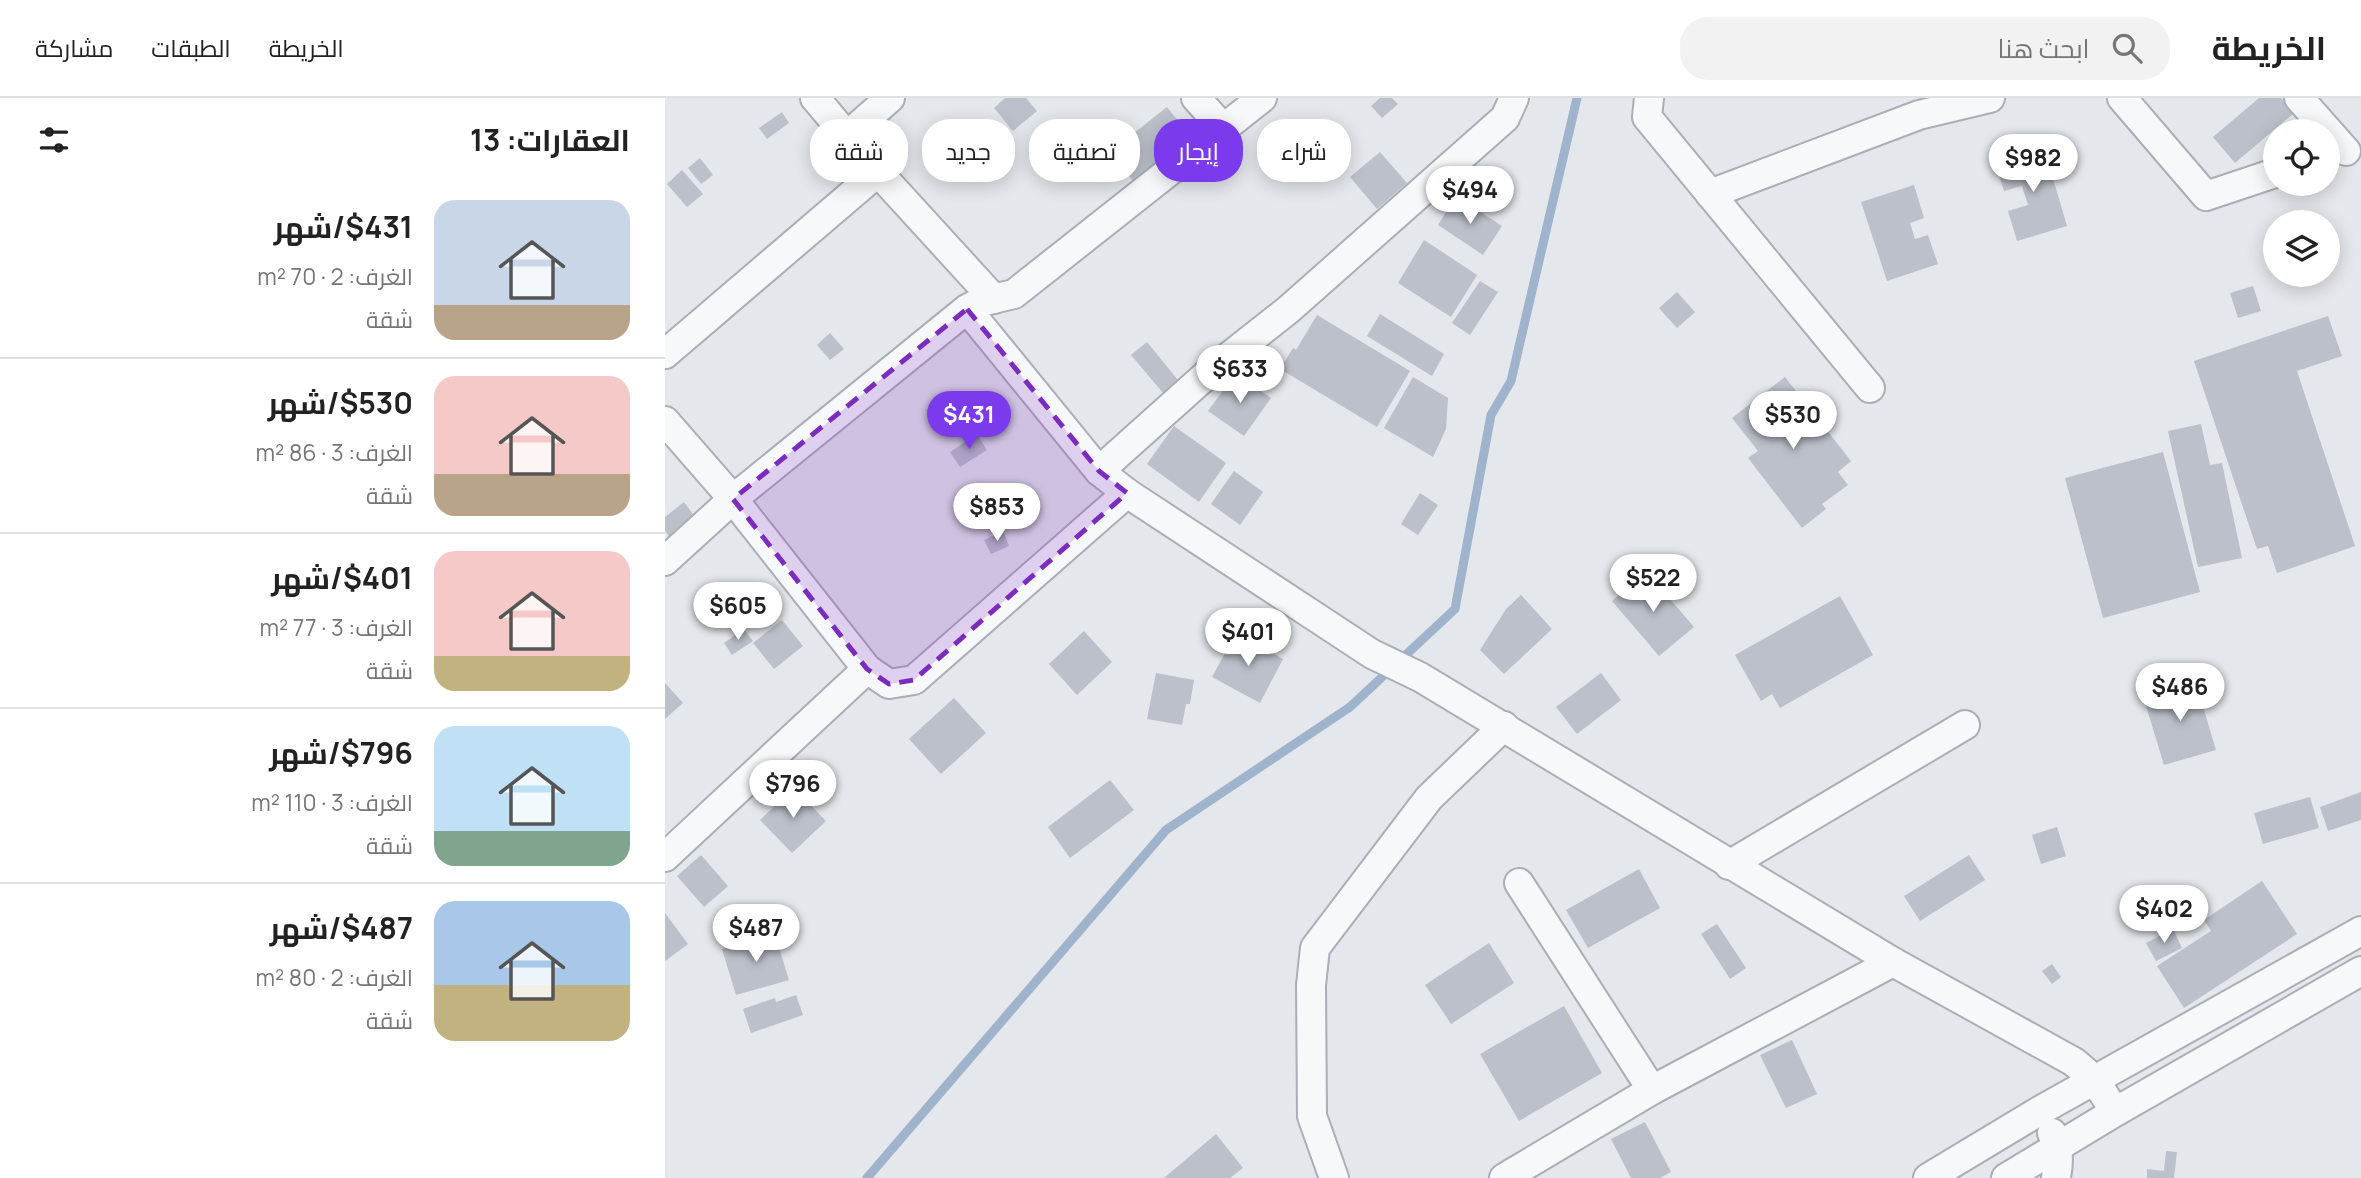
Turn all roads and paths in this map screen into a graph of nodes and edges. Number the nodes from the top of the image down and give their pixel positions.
1 (814, 98) edge
2 (890, 98) edge
3 (1196, 98) edge
4 (1262, 98) edge
5 (1514, 98) edge
6 (1649, 98) edge
7 (1990, 98) edge
8 (2122, 98) edge
9 (2299, 98) edge
10 (832, 119) edge
11 (866, 119) edge
12 (1215, 119) edge
13 (1235, 119) edge
14 (2345, 151) edge
15 (2263, 177) edge
16 (866, 182) edge
17 (887, 182) edge
18 (1155, 182) edge
19 (1710, 194) junction
20 (994, 299) junction
21 (967, 309) junction
22 (665, 355) edge
23 (1870, 388) dead end
24 (665, 421) edge
25 (1100, 471) junction
26 (1127, 493) junction
27 (733, 499) junction
28 (665, 561) edge
29 (867, 669) junction
30 (1965, 725) dead end
31 (1504, 726) junction
32 (665, 857) edge
33 (1729, 865) junction
34 (1519, 883) dead end
35 (2361, 931) edge
36 (1893, 962) junction
37 (2361, 971) edge
38 (2095, 1080) junction
39 (1652, 1090) junction
40 (2041, 1110) junction
41 (2115, 1112) junction
42 (2058, 1146) junction
43 (1334, 1178) edge
44 (1504, 1178) edge
45 (1929, 1178) edge
46 (2006, 1178) edge
47 (2056, 1178) edge

1 - 10 street
2 - 11 street
3 - 12 street
4 - 13 street
5 - 25 street
6 - 19 street
7 - 19 street
8 - 15 street
9 - 14 street
16 - 22 street
17 - 20 street
18 - 20 street
19 - 23 street
20 - 21 street
21 - 25 street
21 - 27 street
24 - 27 street
25 - 26 street
26 - 29 street
26 - 31 street
27 - 28 street
27 - 29 street
29 - 32 street
30 - 33 street
31 - 33 street
31 - 43 street
33 - 36 street
34 - 39 street
35 - 38 street
36 - 38 street
36 - 39 street
37 - 41 street
38 - 40 street
38 - 41 street
39 - 44 street
40 - 42 street
40 - 45 street
41 - 42 street
42 - 46 street
42 - 47 street

